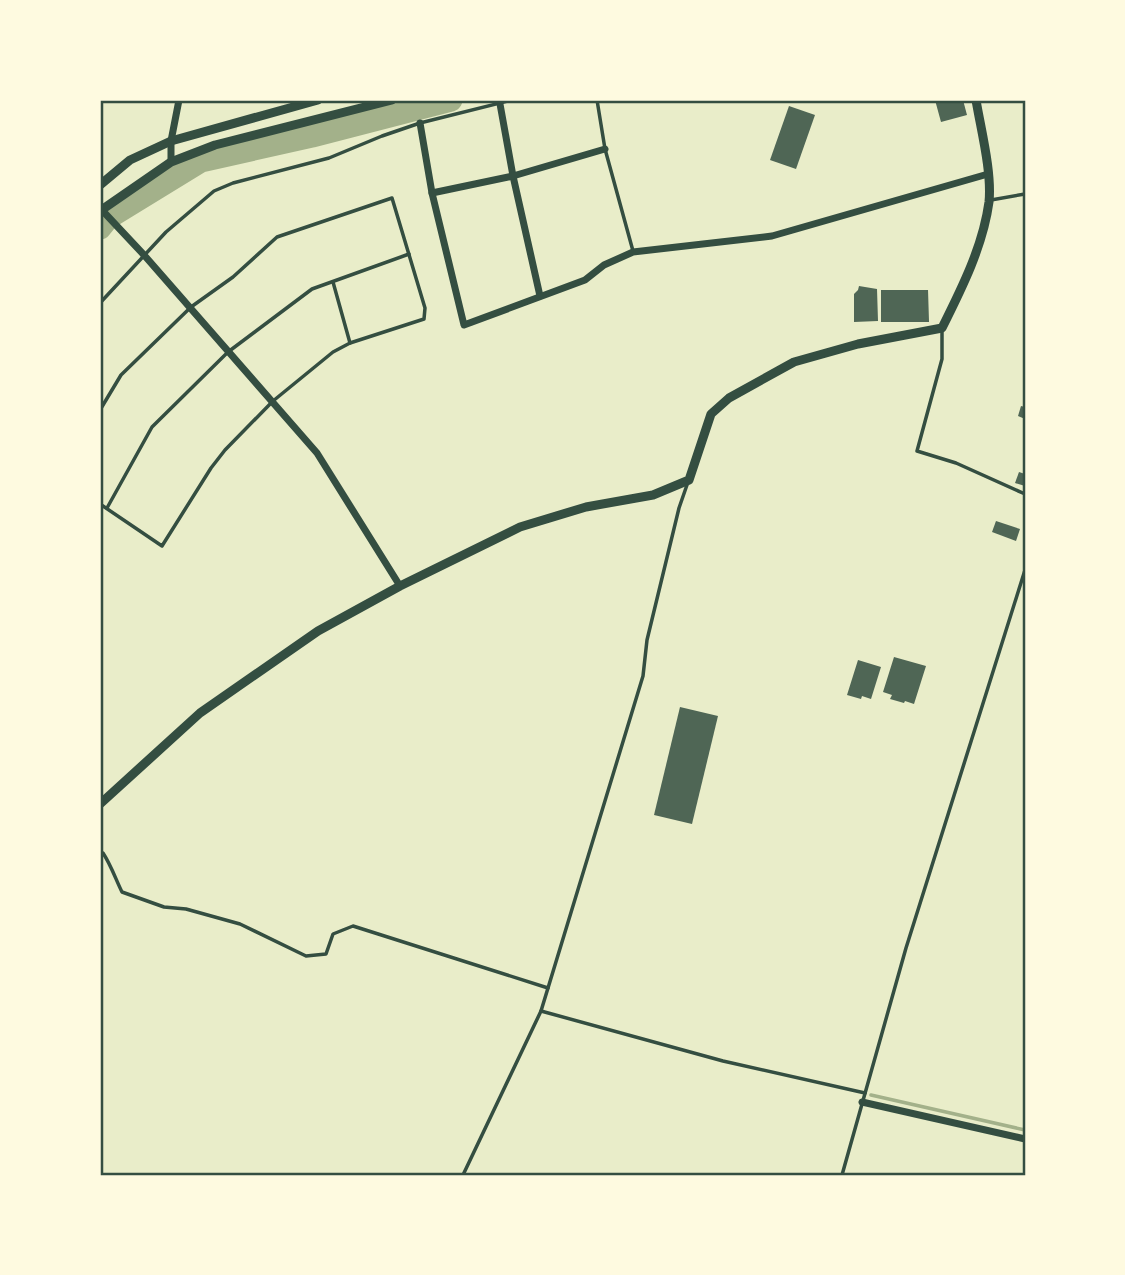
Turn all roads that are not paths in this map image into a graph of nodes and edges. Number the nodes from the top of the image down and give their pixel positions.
1 (179, 100) edge
2 (318, 100) edge
3 (392, 100) edge
4 (512, 100) edge
5 (597, 100) edge
6 (976, 100) edge
7 (500, 104) junction
8 (420, 124) junction
9 (172, 141) junction
10 (605, 149) junction
11 (171, 162) junction
12 (988, 174) junction
13 (513, 176) junction
14 (100, 185) edge
15 (432, 193) junction
16 (1025, 194) edge
17 (989, 201) junction
18 (100, 210) edge
19 (633, 252) junction
20 (408, 254) junction
21 (144, 255) junction
22 (333, 282) junction
23 (540, 296) junction
24 (100, 303) edge
25 (191, 307) junction
26 (943, 328) junction
27 (350, 342) junction
28 (228, 352) junction
29 (273, 401) junction
30 (100, 410) edge
31 (689, 480) junction
32 (1025, 494) edge
33 (100, 504) edge
34 (107, 508) junction
35 (1025, 570) edge
36 (400, 586) junction
37 (100, 804) edge
38 (100, 853) edge
39 (548, 988) junction
40 (541, 1011) junction
41 (865, 1093) junction
42 (862, 1102) junction
43 (1025, 1139) edge
44 (463, 1175) edge
45 (842, 1175) edge

1 - 9 street
2 - 9 street
3 - 11 street
4 - 7 lane
5 - 10 lane
6 - 12 street
7 - 8 lane
7 - 13 street
8 - 15 street
8 - 21 lane
9 - 11 street
9 - 14 street
10 - 13 street
10 - 19 lane
11 - 18 street
12 - 17 street
12 - 19 street
13 - 15 street
13 - 23 street
15 - 23 street
16 - 17 lane
17 - 26 street
18 - 21 street
19 - 23 street
20 - 22 lane
20 - 25 lane
20 - 27 lane
21 - 24 lane
21 - 25 street
22 - 27 lane
22 - 28 lane
25 - 28 street
25 - 30 lane
26 - 31 street
26 - 32 lane
27 - 29 lane
28 - 29 street
28 - 34 lane
29 - 34 lane
29 - 36 street
31 - 36 street
31 - 39 lane
33 - 34 lane
35 - 41 lane
36 - 37 street
38 - 39 lane
39 - 40 lane
40 - 41 lane
40 - 44 lane
41 - 42 lane
42 - 43 street
42 - 45 lane

